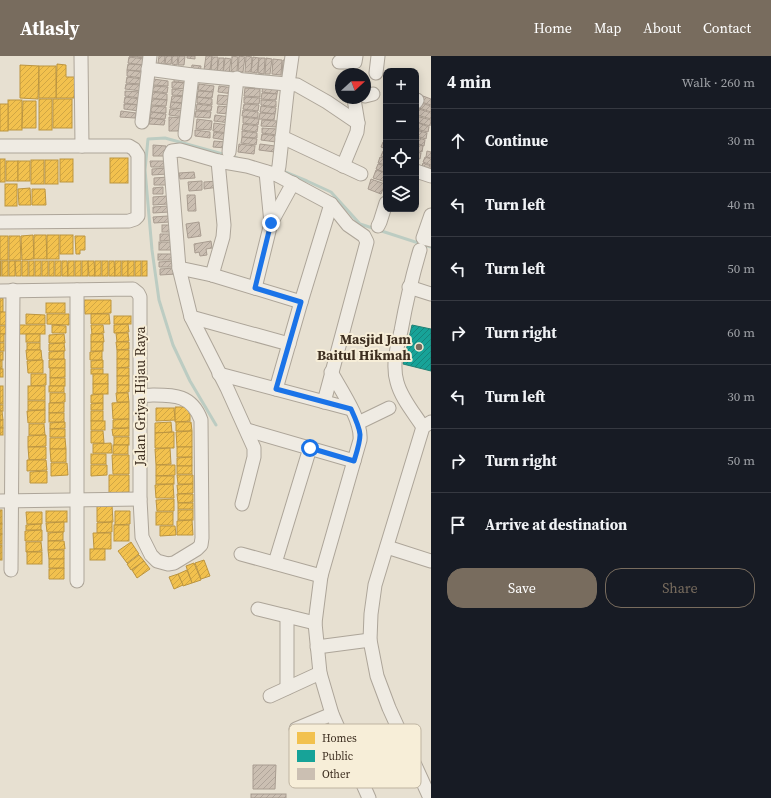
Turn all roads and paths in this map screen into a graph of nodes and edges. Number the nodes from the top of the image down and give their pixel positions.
1 (81, 56) edge
2 (292, 56) edge
3 (356, 56) edge
4 (378, 56) edge
5 (149, 62) edge
6 (339, 62) dead end
7 (376, 73) dead end
8 (192, 75) junction
9 (237, 78) junction
10 (288, 84) junction
11 (335, 101) edge
12 (327, 102) junction
13 (362, 104) edge
14 (142, 122) dead end
15 (358, 123) junction
16 (185, 134) dead end
17 (282, 137) junction
18 (0, 146) edge
19 (82, 146) junction
20 (229, 152) dead end
21 (218, 161) junction
22 (343, 166) junction
23 (275, 172) junction
24 (419, 172) edge
25 (361, 174) dead end
26 (431, 176) edge
27 (293, 183) junction
28 (331, 204) junction
29 (383, 212) edge
30 (431, 215) edge
31 (0, 222) edge
32 (271, 223) junction
33 (378, 226) dead end
34 (431, 240) edge
35 (420, 250) dead end
36 (179, 268) junction
37 (212, 275) junction
38 (409, 287) junction
39 (255, 288) junction
40 (0, 290) edge
41 (13, 290) junction
42 (77, 290) junction
43 (431, 294) edge
44 (301, 302) junction
45 (191, 317) junction
46 (289, 344) junction
47 (331, 372) junction
48 (219, 374) junction
49 (276, 389) junction
50 (140, 395) junction
51 (324, 402) junction
52 (389, 408) dead end
53 (351, 409) junction
54 (358, 423) junction
55 (427, 425) edge
56 (247, 430) junction
57 (310, 448) junction
58 (354, 461) junction
59 (140, 500) junction
60 (6, 501) edge
61 (77, 501) junction
62 (242, 504) dead end
63 (387, 547) junction
64 (241, 554) dead end
65 (431, 561) edge
66 (275, 563) junction
67 (11, 570) dead end
68 (321, 576) junction
69 (77, 581) dead end
70 (258, 609) dead end
71 (287, 616) junction
72 (314, 624) junction
73 (370, 640) junction
74 (317, 648) junction
75 (320, 673) junction
76 (287, 688) junction
77 (270, 696) dead end
78 (332, 714) junction
79 (310, 724) edge
80 (336, 724) edge
81 (396, 724) edge
82 (421, 778) edge
83 (430, 798) edge

1 - 19 street
2 - 10 street
3 - 6 street
4 - 7 street
5 - 8 street
5 - 14 street
8 - 9 street
8 - 16 street
9 - 10 street
9 - 20 street
10 - 12 street
10 - 17 street
11 - 12 street
12 - 15 street
13 - 15 street
15 - 22 street
17 - 22 street
17 - 23 street
18 - 19 street
19 - 31 street
21 - 23 street
21 - 36 street
21 - 37 street
22 - 25 street
23 - 27 street
23 - 32 street
24 - 26 street
27 - 28 street
27 - 32 street
28 - 44 street
28 - 47 street
29 - 33 street
30 - 34 street
32 - 39 street
35 - 38 street
36 - 37 street
36 - 45 street
37 - 39 street
38 - 43 street
38 - 55 street
39 - 44 street
40 - 41 street
41 - 42 street
41 - 60 street
42 - 50 street, Jalan Griya Hijau Raya
42 - 61 street
44 - 46 street
45 - 46 street
45 - 48 street
46 - 49 street
47 - 51 street
47 - 53 street
48 - 49 street
48 - 56 street
49 - 51 street
50 - 59 street, Jalan Griya Hijau Raya
50 - 59 street, Jalan Griya Hijau Raya
51 - 53 street
52 - 54 street
53 - 54 street
54 - 58 street
55 - 63 street
56 - 57 street
56 - 62 street
57 - 58 street
57 - 66 street
58 - 68 street
59 - 61 street
60 - 61 street
60 - 67 street
61 - 69 street
63 - 65 street
63 - 73 street
64 - 66 street
66 - 68 street
68 - 72 street
70 - 71 street
71 - 72 street
71 - 76 street
72 - 74 street
73 - 74 street
73 - 81 street
74 - 75 street
75 - 76 street
75 - 78 street
76 - 77 street
78 - 79 street
78 - 80 street
82 - 83 street

